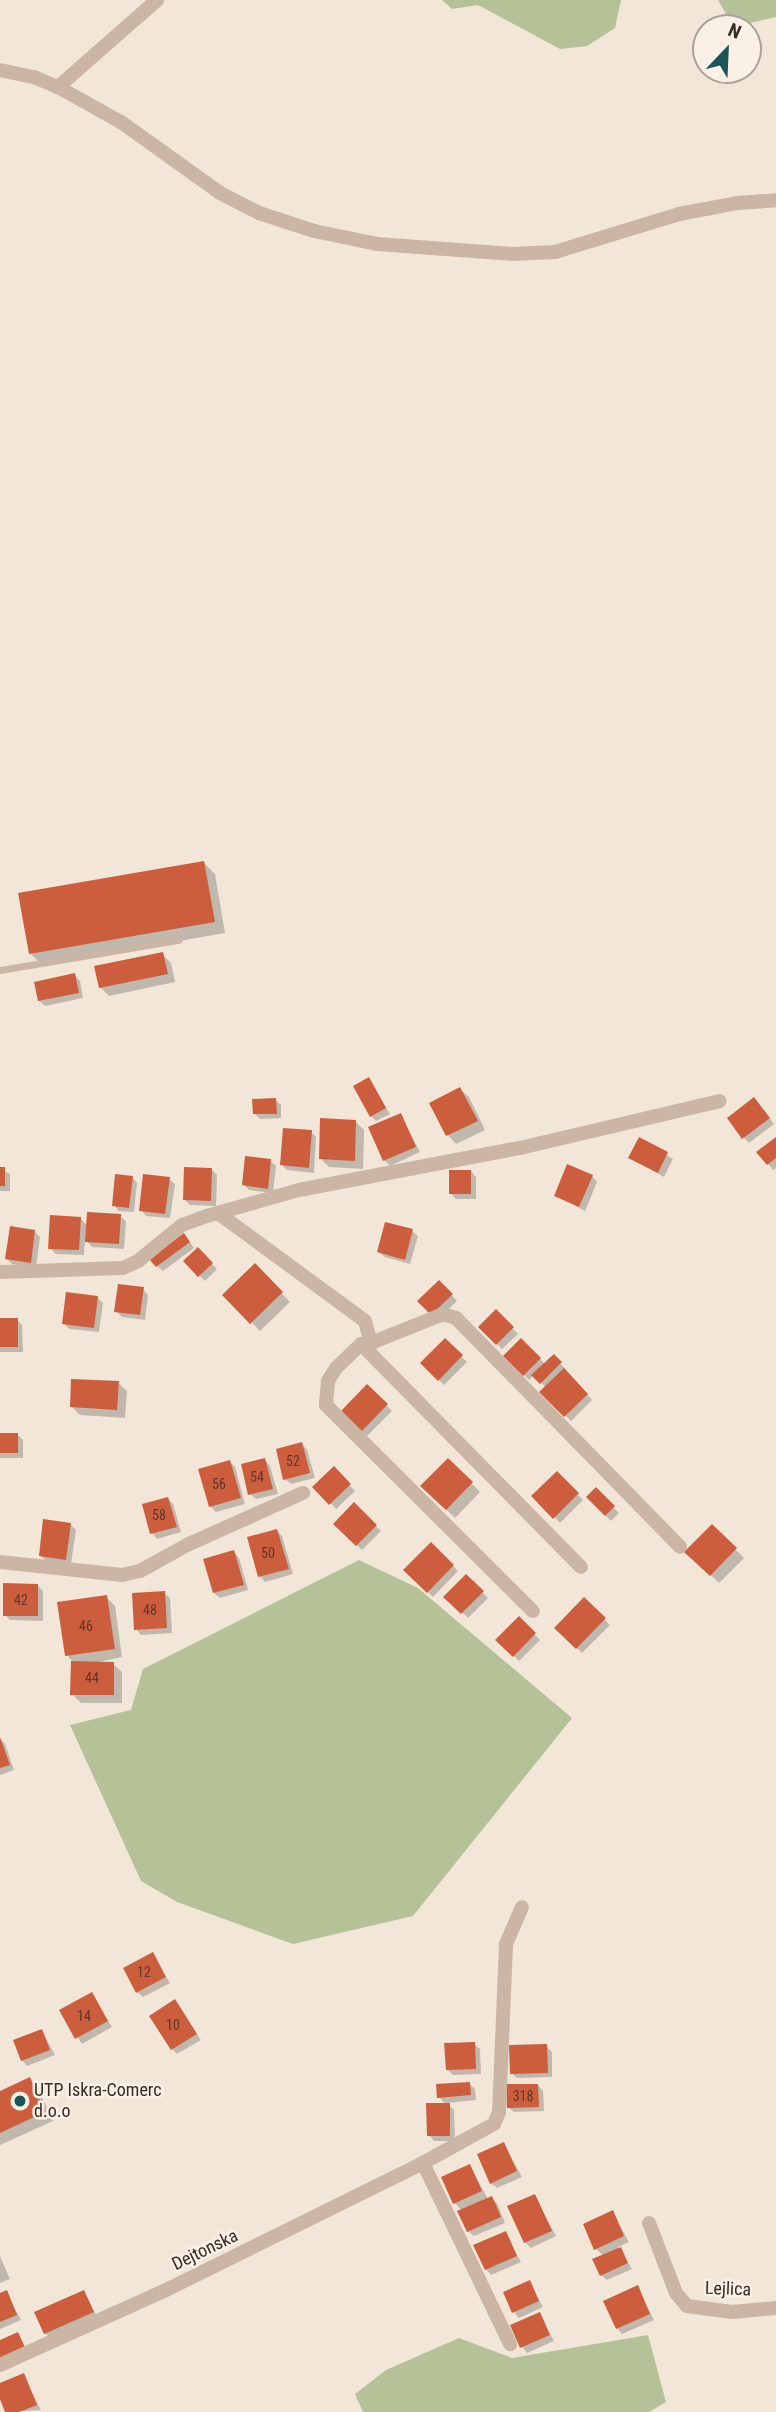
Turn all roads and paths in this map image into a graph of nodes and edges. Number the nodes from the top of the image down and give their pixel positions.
1 (157, 0) edge
2 (0, 70) edge
3 (58, 87) junction
4 (776, 200) edge
5 (178, 940) dead end
6 (0, 971) edge
7 (720, 1101) dead end
8 (218, 1213) junction
9 (0, 1272) edge
10 (366, 1343) junction
11 (303, 1493) dead end
12 (680, 1547) dead end
13 (0, 1562) edge
14 (581, 1567) dead end
15 (533, 1611) dead end
16 (522, 1907) dead end
17 (423, 2163) junction
18 (649, 2223) dead end
19 (776, 2308) edge
20 (510, 2344) dead end
21 (0, 2365) edge

1 - 3 street
2 - 3 street
3 - 4 street
5 - 6 lane
7 - 8 street
8 - 9 street
8 - 10 street
10 - 12 street
10 - 14 street
10 - 15 street
11 - 13 street
16 - 17 street, Dejtonska
17 - 20 street
17 - 21 street, Dejtonska
18 - 19 street, Lejlica

